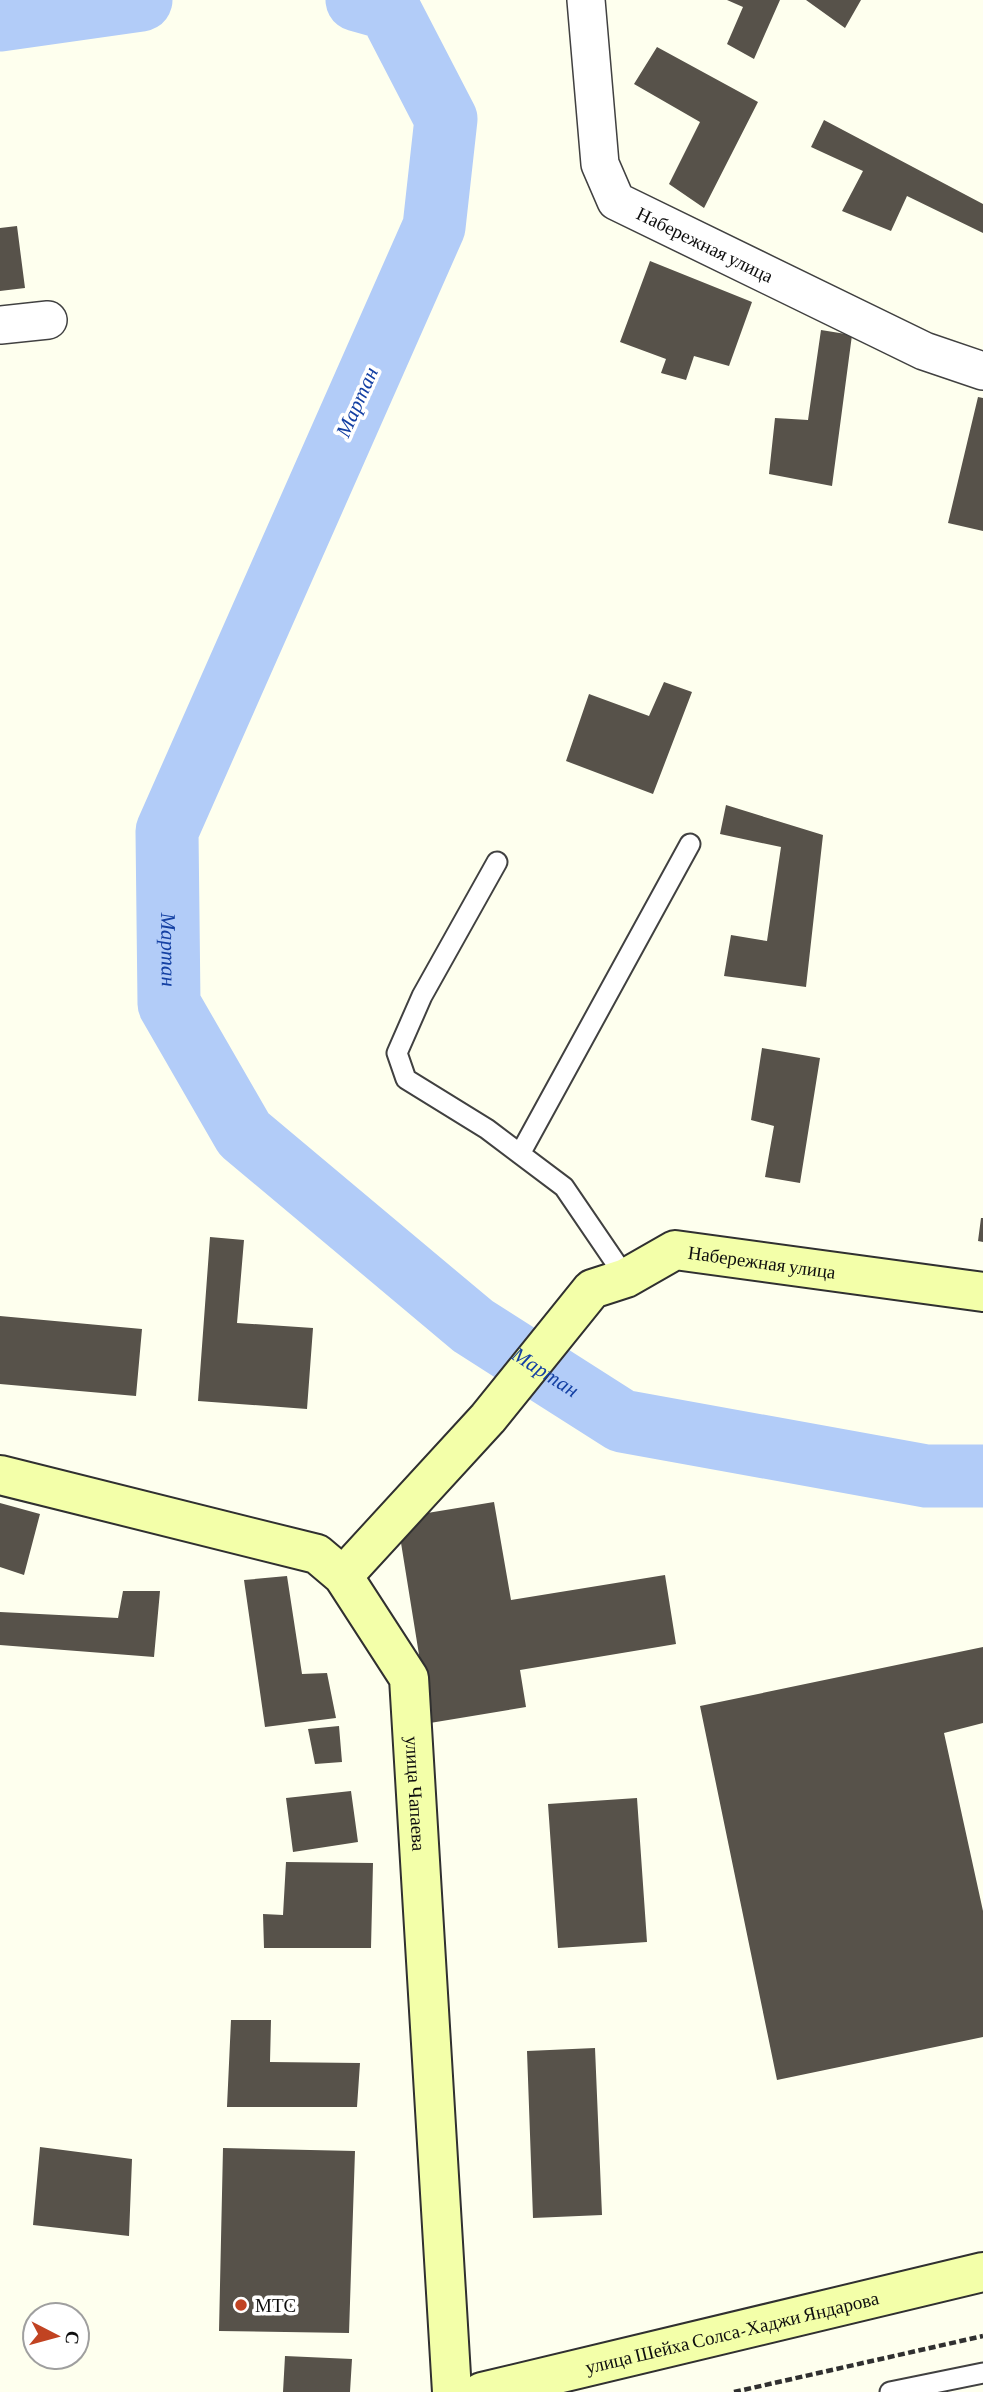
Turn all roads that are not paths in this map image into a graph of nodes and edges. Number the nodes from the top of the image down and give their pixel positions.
1 (586, 0) edge
2 (48, 320) dead end
3 (0, 325) edge
4 (983, 371) edge
5 (690, 844) dead end
6 (497, 862) dead end
7 (520, 1154) junction
8 (609, 1284) junction
9 (983, 1292) edge
10 (0, 1475) edge
11 (343, 1576) junction
12 (983, 2272) edge
13 (983, 2373) edge
14 (452, 2392) edge
15 (482, 2392) edge
16 (890, 2392) edge

1 - 4 street, Набережная улица
2 - 3 street
5 - 7 lane
6 - 7 lane
7 - 8 lane
8 - 9 street, Набережная улица
8 - 11 street, Набережная улица
10 - 11 street, улица Чапаева
11 - 14 street, улица Чапаева
12 - 15 street, улица Шейха Солса-Хаджи Яндарова
13 - 16 lane

